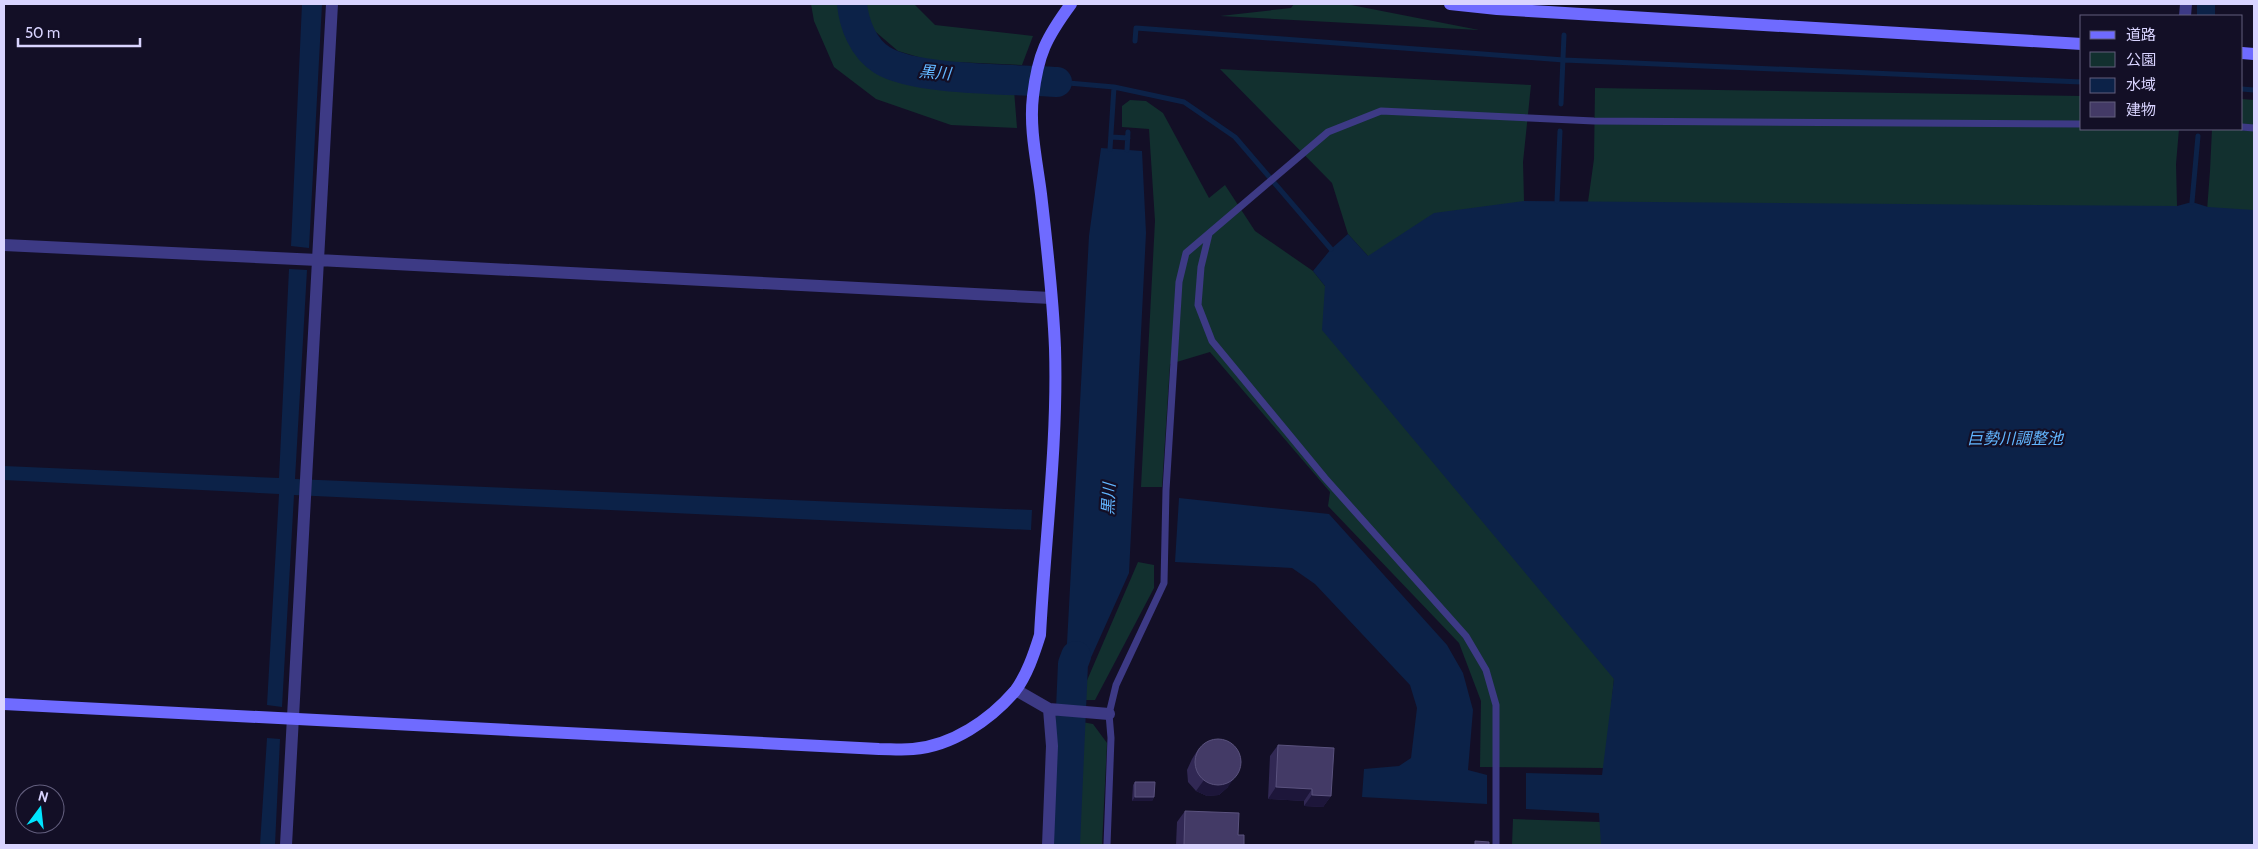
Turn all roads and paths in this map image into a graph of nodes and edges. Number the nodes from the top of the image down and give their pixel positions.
1 (332, 4) edge
2 (1071, 4) edge
3 (1450, 4) edge
4 (1543, 7) edge
5 (2080, 44) edge
6 (2080, 124) edge
7 (1209, 234) junction
8 (4, 245) edge
9 (318, 260) junction
10 (1051, 298) junction
11 (1016, 690) junction
12 (4, 704) edge
13 (1049, 709) junction
14 (1109, 714) junction
15 (293, 719) junction
16 (286, 845) edge
17 (1048, 845) edge
18 (1107, 845) edge
19 (1496, 845) edge

1 - 9 street
2 - 10 street
3 - 4 street
4 - 5 street
6 - 7 lane
7 - 14 lane
7 - 19 lane
8 - 9 street
9 - 10 street
9 - 15 street
10 - 11 street
11 - 13 street
11 - 15 street
12 - 15 street
13 - 14 street
13 - 17 street
14 - 18 lane
15 - 16 street

